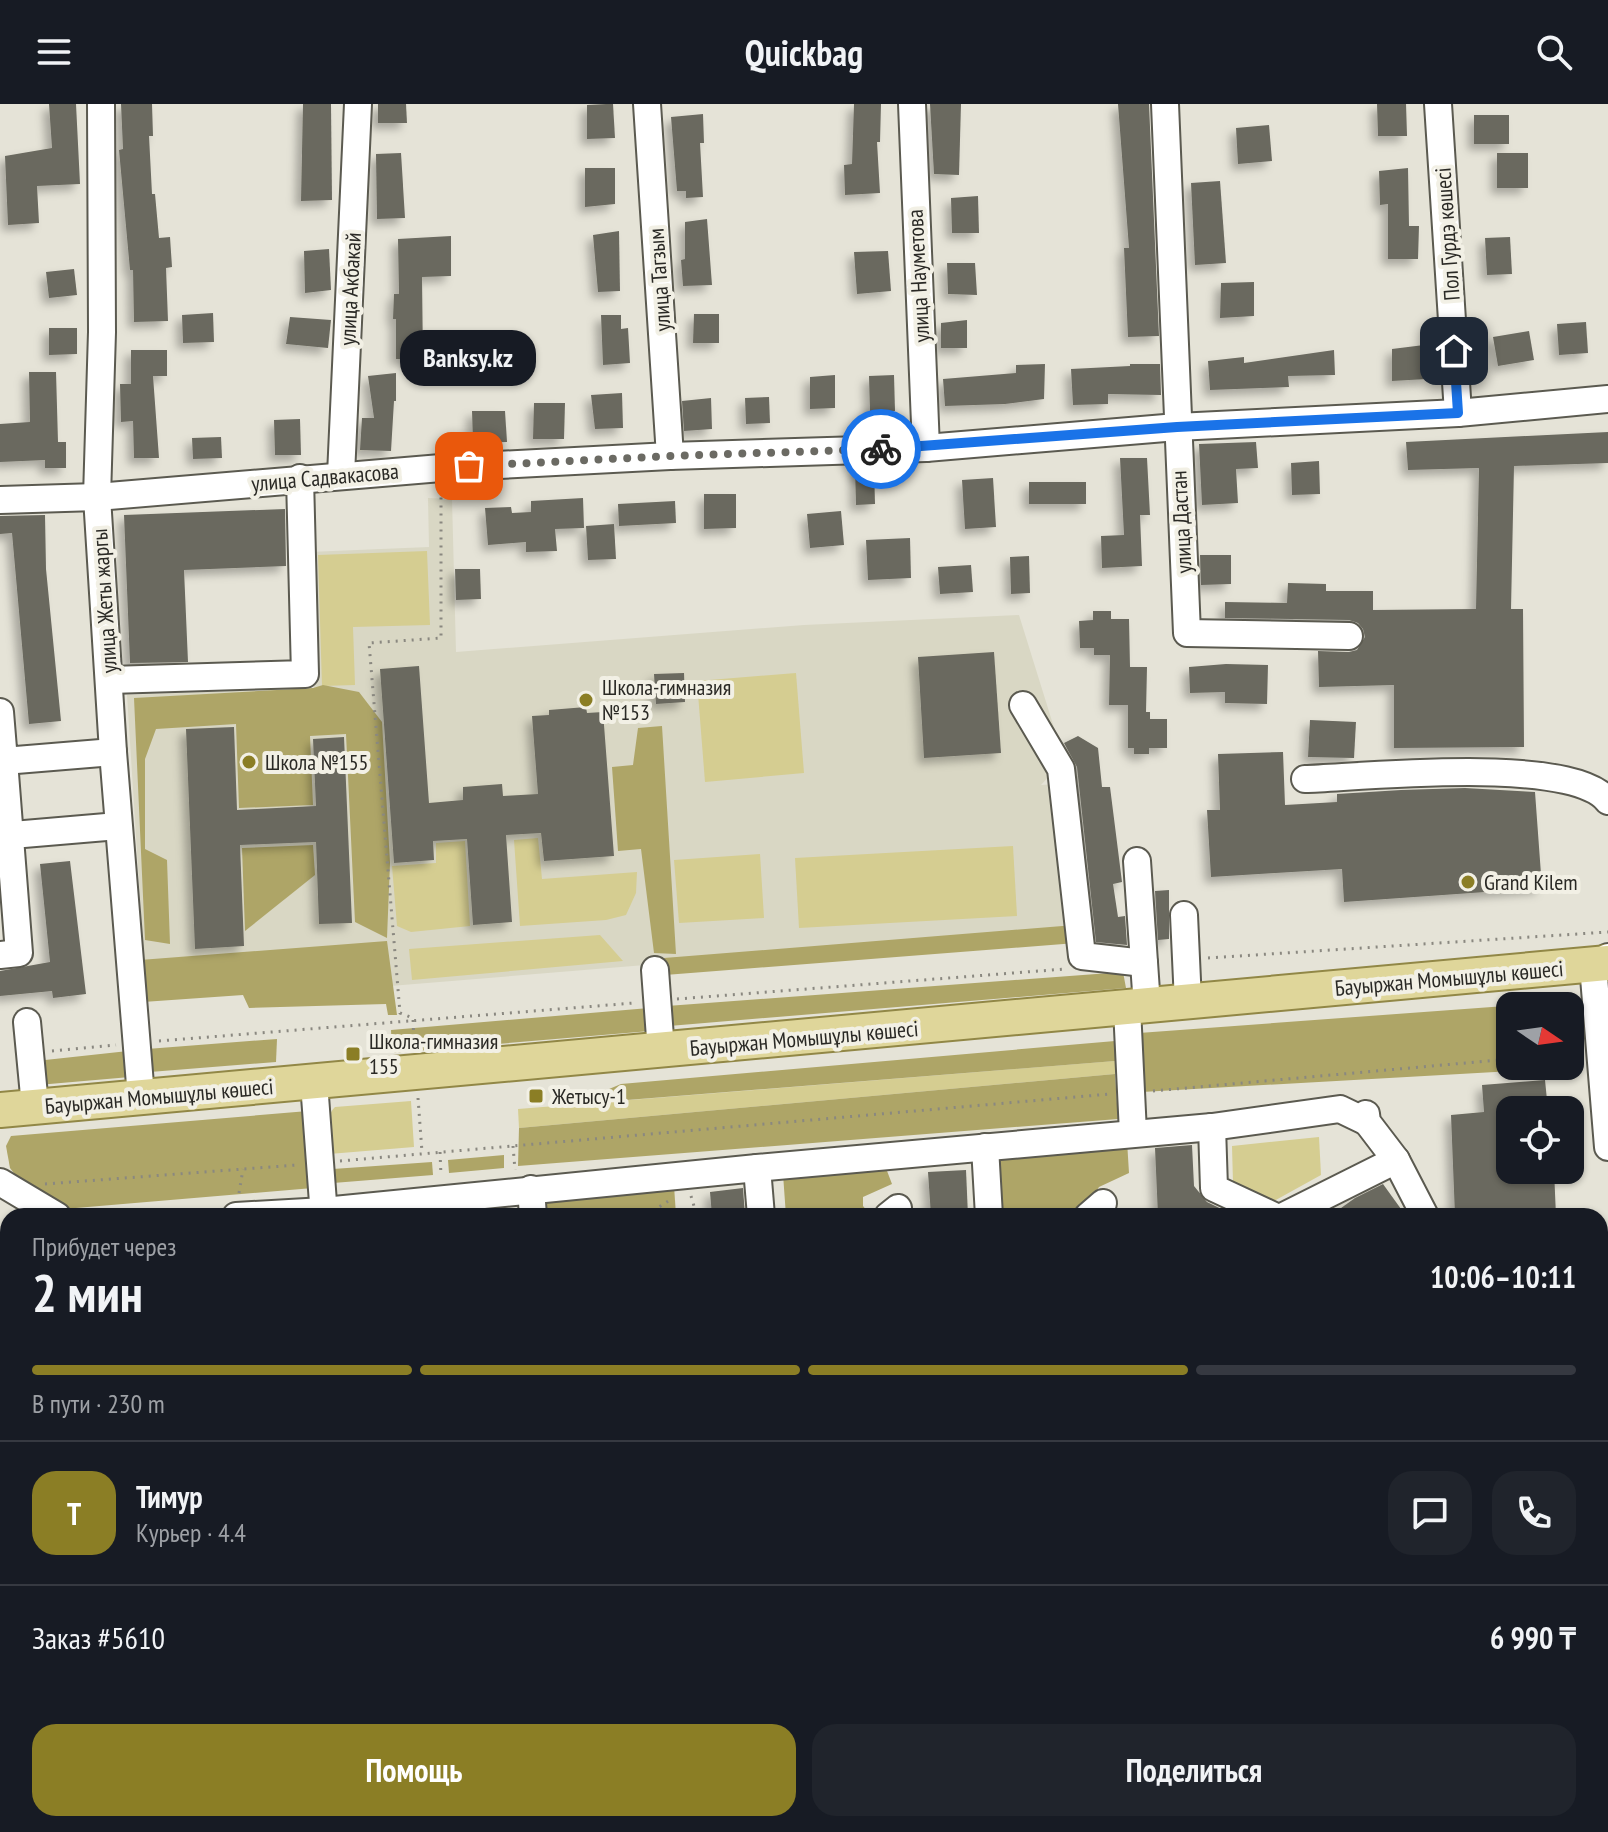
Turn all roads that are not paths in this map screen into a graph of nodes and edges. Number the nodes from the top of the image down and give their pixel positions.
1 (101, 104) edge
2 (358, 104) edge
3 (647, 104) edge
4 (912, 104) edge
5 (1165, 104) edge
6 (1438, 104) edge
7 (1608, 399) edge
8 (1458, 413) junction
9 (1177, 427) junction
10 (926, 448) junction
11 (670, 456) junction
12 (341, 475) junction
13 (300, 478) junction
14 (97, 497) junction
15 (0, 500) edge
16 (1349, 636) dead end
17 (110, 680) junction
18 (1023, 705) dead end
19 (0, 712) edge
20 (113, 752) junction
21 (4, 761) junction
22 (1305, 779) dead end
23 (1608, 801) edge
24 (118, 826) junction
25 (4, 836) edge
26 (1137, 861) dead end
27 (1184, 915) dead end
28 (0, 955) edge
29 (1603, 962) edge
30 (1144, 963) junction
31 (655, 970) dead end
32 (1188, 1002) junction
33 (1137, 1007) junction
34 (27, 1022) dead end
35 (661, 1051) junction
36 (314, 1083) junction
37 (141, 1097) junction
38 (35, 1106) junction
39 (0, 1110) edge
40 (1212, 1127) junction
41 (1133, 1133) junction
42 (985, 1147) junction
43 (1608, 1147) edge
44 (1396, 1160) junction
45 (757, 1168) junction
46 (0, 1182) edge
47 (531, 1189) junction
48 (238, 1205) edge
49 (44, 1208) edge
50 (267, 1208) edge
51 (324, 1208) edge
52 (369, 1208) edge
53 (532, 1208) edge
54 (760, 1208) edge
55 (989, 1208) edge
56 (1257, 1208) edge
57 (1300, 1208) edge
58 (1421, 1208) edge

1 - 14 street, улица Жеты жаргы
2 - 12 street, улица Акбакай
3 - 11 street, улица Тагзым
4 - 10 street, улица Науметова
5 - 9 street, улица Дастан
6 - 8 street, Пол Гурдэ көшесі
7 - 8 street, улица Садвакасова
8 - 9 street, улица Садвакасова
9 - 10 street, улица Садвакасова
9 - 16 street, улица Дастан
10 - 11 street, улица Садвакасова
11 - 12 street, улица Садвакасова
12 - 13 street, улица Садвакасова
13 - 14 street, улица Садвакасова
13 - 17 street
14 - 15 street, улица Садвакасова
14 - 17 street, улица Жеты жаргы
17 - 20 street, улица Жеты жаргы
18 - 30 street
19 - 21 street
20 - 21 street
20 - 24 street, улица Жеты жаргы
21 - 25 street
22 - 23 street
24 - 25 street
24 - 37 street, улица Жеты жаргы
25 - 28 street
26 - 30 street
27 - 32 street
29 - 32 main road, Бауыржан Момышұлы көшесі
29 - 43 street
30 - 33 street
31 - 35 street
32 - 33 main road, Бауыржан Момышұлы көшесі
33 - 35 main road, Бауыржан Момышұлы көшесі
33 - 41 street
34 - 38 street
35 - 36 main road, Бауыржан Момышұлы көшесі
36 - 37 main road, Бауыржан Момышұлы көшесі
36 - 51 street
37 - 38 main road, Бауыржан Момышұлы көшесі
38 - 39 main road, Бауыржан Момышұлы көшесі
40 - 41 street
40 - 44 street
40 - 56 street
41 - 42 street
42 - 45 street
42 - 55 street
44 - 57 street
44 - 58 street
45 - 47 street
45 - 54 street
46 - 49 street
47 - 52 street
47 - 53 street
48 - 50 street

